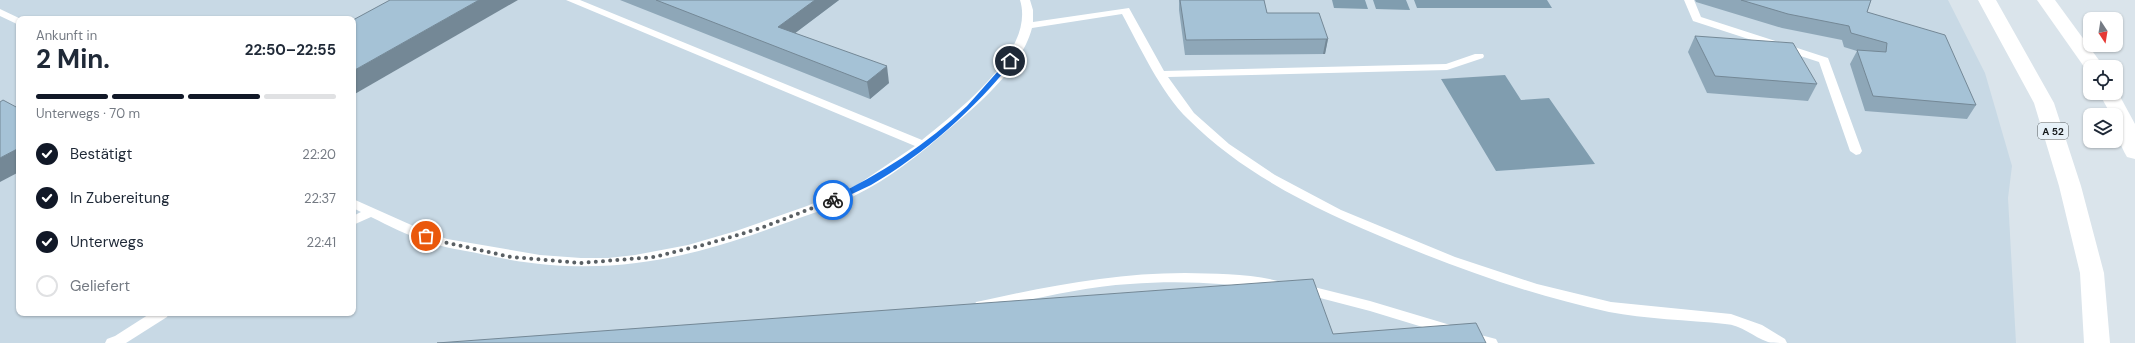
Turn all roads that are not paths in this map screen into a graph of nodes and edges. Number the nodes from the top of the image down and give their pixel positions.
1 (571, 0) edge
2 (1025, 0) edge
3 (1689, 0) edge
4 (1987, 0) edge
5 (2046, 0) edge
6 (1123, 5) edge
7 (0, 12) edge
8 (16, 20) edge
9 (1027, 26) junction
10 (1479, 56) dead end
11 (2089, 60) edge
12 (1160, 74) junction
13 (2113, 100) edge
14 (924, 145) junction
15 (1856, 151) dead end
16 (2135, 152) edge
17 (356, 204) edge
18 (371, 212) junction
19 (356, 219) edge
20 (971, 308) edge
21 (157, 316) edge
22 (112, 343) edge
23 (1491, 343) edge
24 (1780, 343) edge
25 (2097, 343) edge

1 - 14 lane
2 - 9 lane
3 - 15 lane
4 - 25 highway, A 52
5 - 11 highway
6 - 9 lane
6 - 12 lane
7 - 8 lane
9 - 14 lane
10 - 12 lane
12 - 24 lane
13 - 16 highway
14 - 18 lane
17 - 18 lane
18 - 19 lane
20 - 23 lane
21 - 22 lane

